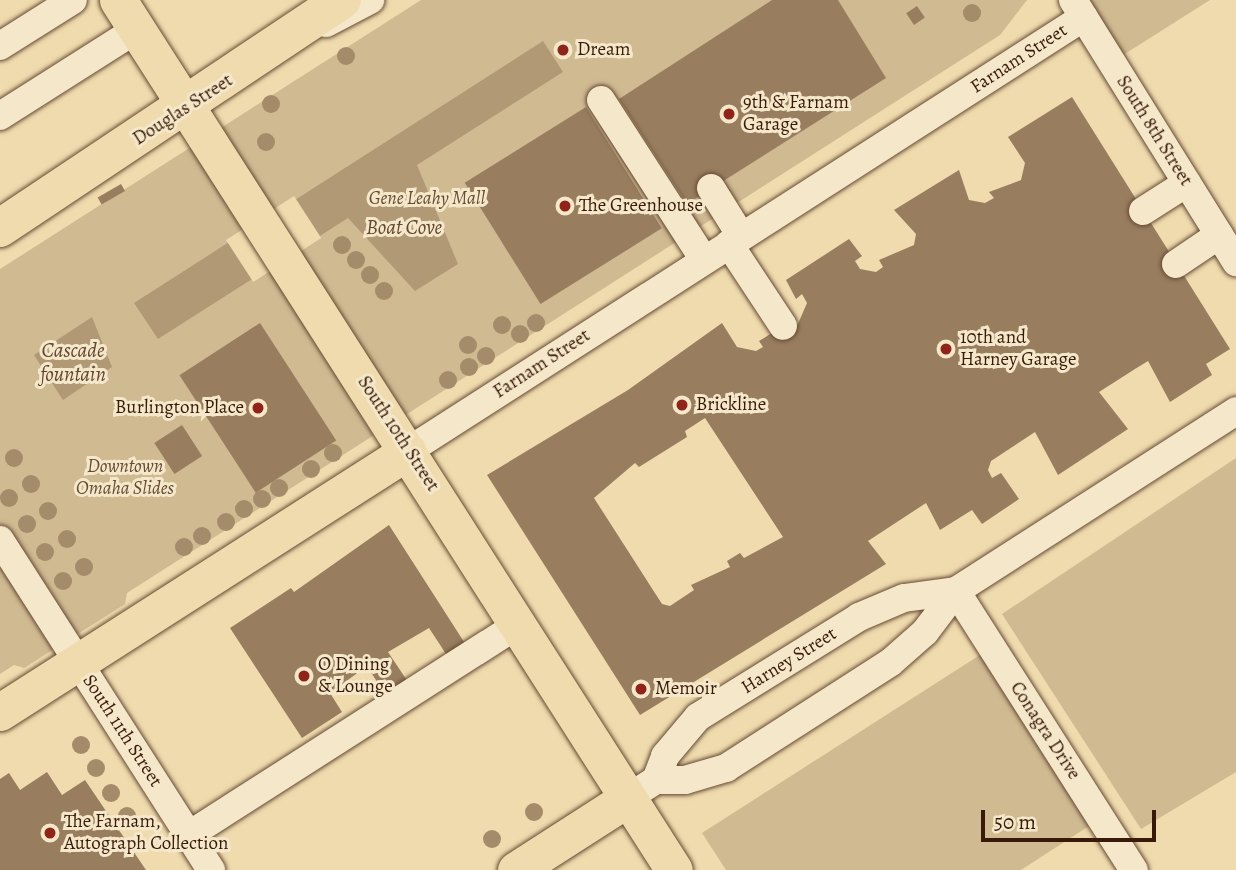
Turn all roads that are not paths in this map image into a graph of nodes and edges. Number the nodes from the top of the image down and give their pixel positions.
1 (73, 0) edge
2 (319, 0) edge
3 (342, 0) edge
4 (370, 0) edge
5 (1078, 9) edge
6 (127, 15) edge
7 (0, 46) edge
8 (280, 47) junction
9 (601, 100) dead end
10 (188, 107) junction
11 (0, 116) edge
12 (1187, 183) junction
13 (711, 188) dead end
14 (1143, 211) dead end
15 (0, 228) edge
16 (1219, 235) junction
17 (735, 240) junction
18 (704, 260) junction
19 (1236, 262) edge
20 (1176, 264) dead end
21 (783, 326) dead end
22 (1236, 411) edge
23 (408, 451) junction
24 (0, 540) edge
25 (956, 591) junction
26 (519, 624) junction
27 (78, 662) junction
28 (0, 712) edge
29 (642, 789) junction
30 (188, 835) junction
31 (211, 870) edge
32 (516, 870) edge
33 (674, 870) edge
34 (1134, 870) edge

1 - 7 street
2 - 8 street
3 - 8 highway
4 - 8 street, Douglas Street
5 - 12 street, South 8th Street
5 - 17 street, Farnam Street
6 - 10 main road, South 10th Street
6 - 11 street
8 - 10 highway, Douglas Street
9 - 18 street
10 - 15 highway, Douglas Street
10 - 23 main road, South 10th Street
12 - 14 street
12 - 16 street, South 8th Street
13 - 17 street
16 - 19 street, South 8th Street
16 - 20 street
17 - 18 street, Farnam Street
17 - 21 street
18 - 23 street, Farnam Street
22 - 25 street, Harney Street
23 - 26 main road, South 10th Street
23 - 27 main road, Farnam Street
24 - 27 street, South 11th Street
25 - 29 street, Harney Street
25 - 29 street, Harney Street
25 - 34 street, Conagra Drive
26 - 29 main road, South 10th Street
26 - 30 street
27 - 28 main road, Farnam Street
27 - 30 street, South 11th Street
29 - 32 main road, Harney Street
29 - 33 main road, South 10th Street
30 - 31 street, South 11th Street

